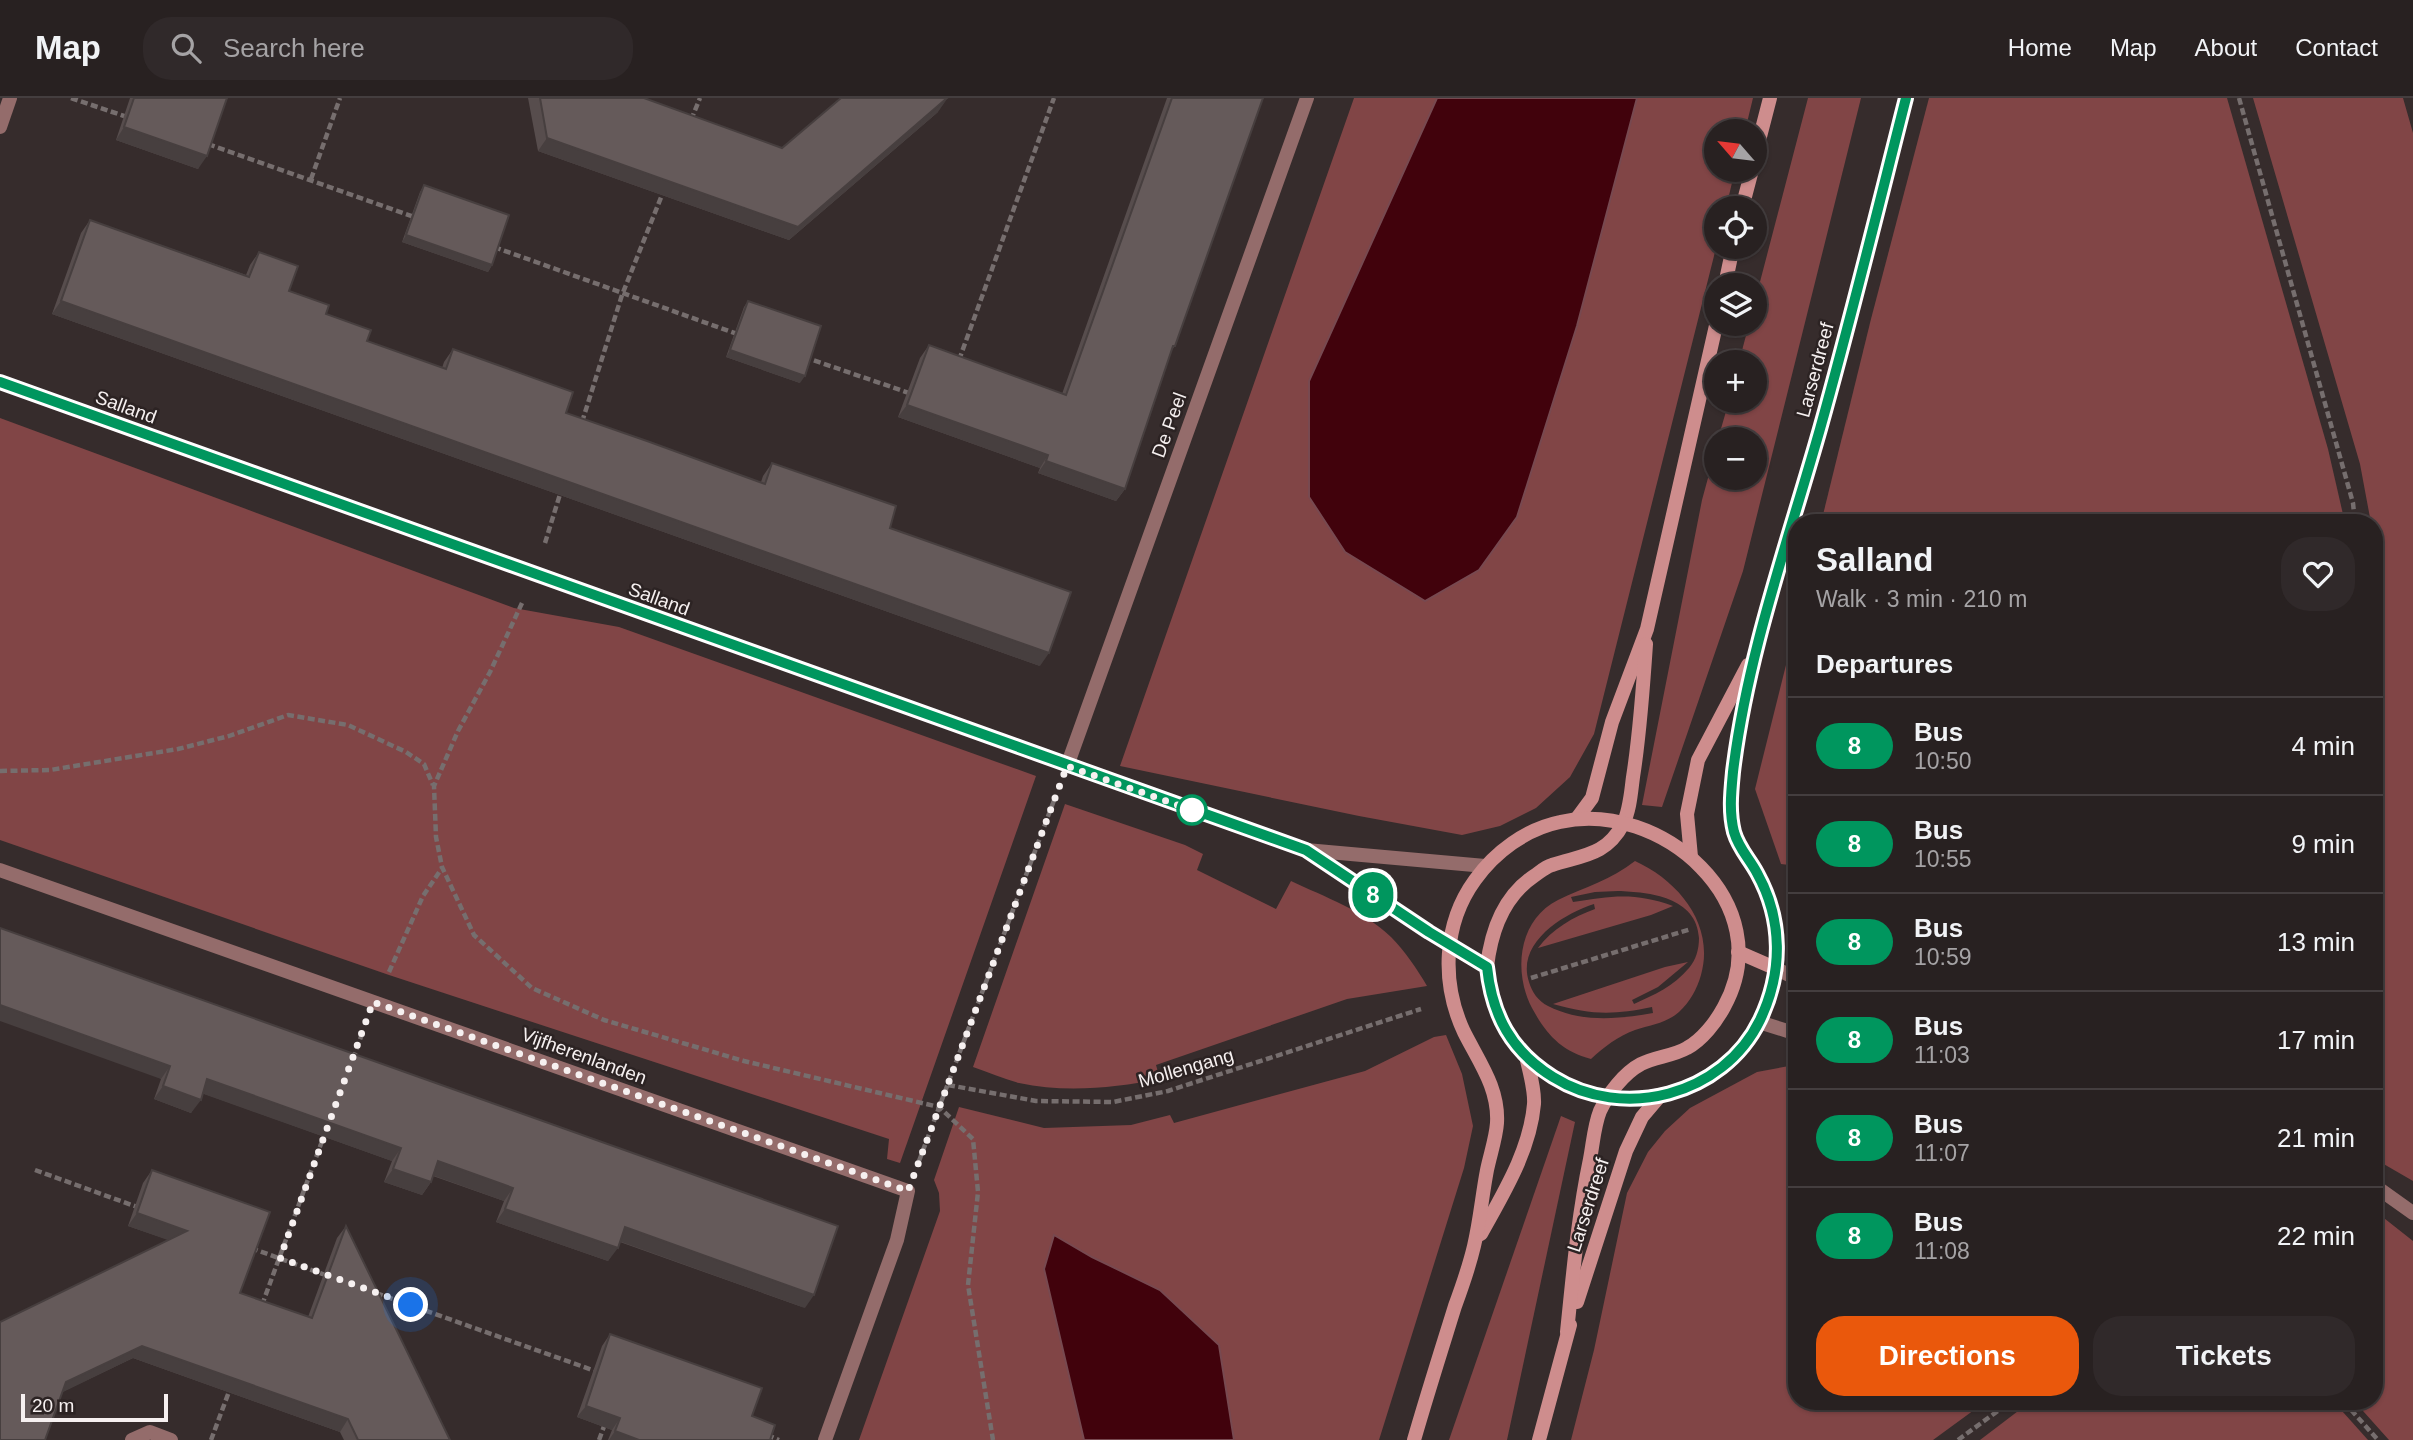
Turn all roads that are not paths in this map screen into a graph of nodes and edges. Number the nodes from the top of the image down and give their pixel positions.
1 (10, 98) edge
2 (1307, 98) edge
3 (1770, 98) edge
4 (1906, 98) edge
5 (1765, 119) edge
6 (0, 127) edge
7 (1714, 336) edge
8 (0, 382) edge
9 (1795, 514) edge
10 (1788, 538) edge
11 (1647, 629) junction
12 (1755, 651) junction
13 (1067, 766) junction
14 (1578, 817) junction
15 (1624, 823) junction
16 (1306, 850) junction
17 (1691, 857) junction
18 (1485, 866) junction
19 (0, 870) edge
20 (1449, 944) junction
21 (1738, 952) junction
22 (1487, 967) junction
23 (1777, 969) junction
24 (1788, 974) edge
25 (1759, 1023) junction
26 (1788, 1031) edge
27 (1526, 1056) junction
28 (1607, 1097) junction
29 (1659, 1097) junction
30 (2383, 1192) edge
31 (2413, 1213) edge
32 (1474, 1247) junction
33 (1567, 1332) junction
34 (132, 1440) edge
35 (171, 1440) edge
36 (825, 1440) edge
37 (1414, 1440) edge
38 (1539, 1440) edge

1 - 6 street
2 - 13 street, De Peel
3 - 5 main road
4 - 9 main road, Larserdreef
7 - 11 main road
8 - 13 street, Salland
10 - 12 main road, Larserdreef
11 - 14 main road
11 - 15 main road
12 - 17 main road, Larserdreef
12 - 23 main road, Larserdreef
13 - 16 street, Salland
14 - 15 main road
14 - 18 main road
15 - 17 main road
15 - 22 main road
16 - 18 street, Salland
16 - 20 street, Salland
17 - 21 main road
18 - 20 main road
19 - 36 street, Vijfherenlanden
20 - 22 main road
20 - 32 main road
21 - 23 main road
21 - 28 main road
22 - 27 main road
23 - 24 street
23 - 25 main road
25 - 26 street
25 - 29 main road
27 - 28 main road
27 - 32 main road
28 - 29 main road
28 - 33 main road, Larserdreef
29 - 33 main road, Larserdreef
30 - 31 street
32 - 37 main road
33 - 38 main road, Larserdreef
34 - 35 street

